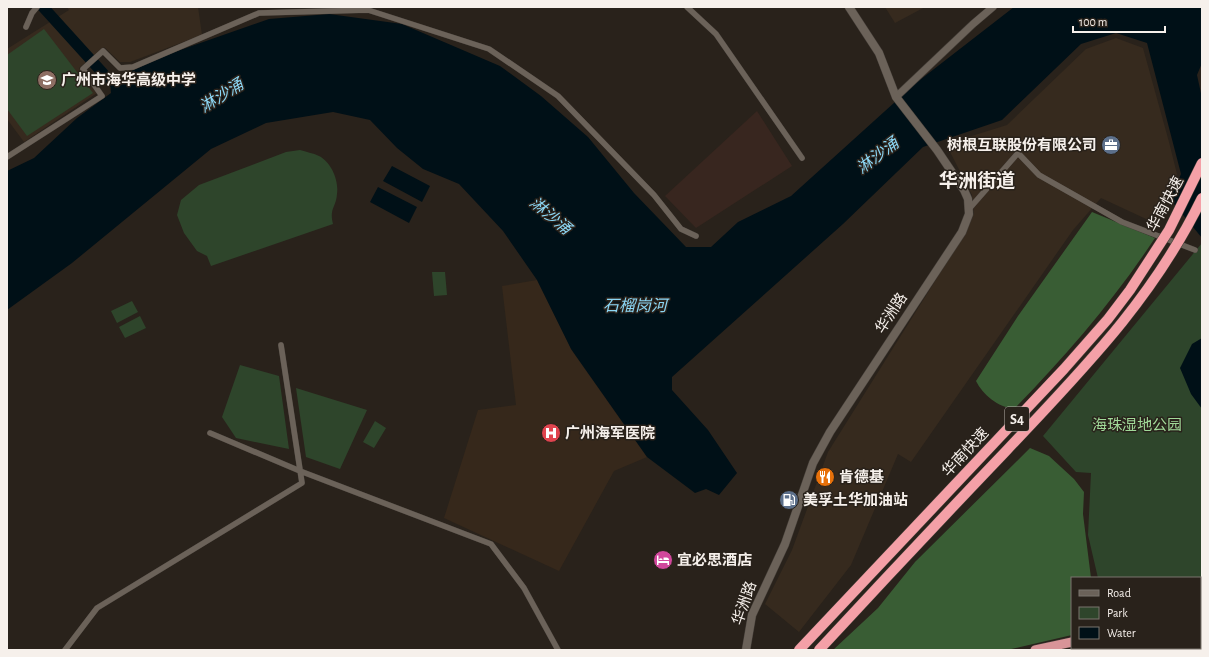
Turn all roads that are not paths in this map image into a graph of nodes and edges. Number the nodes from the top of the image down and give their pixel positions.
1 (37, 7) edge
2 (687, 7) edge
3 (849, 7) edge
4 (993, 7) edge
5 (26, 28) dead end
6 (896, 96) junction
7 (7, 157) edge
8 (802, 158) dead end
9 (1202, 163) edge
10 (1202, 198) edge
11 (969, 209) junction
12 (696, 236) dead end
13 (1195, 250) dead end
14 (281, 345) dead end
15 (210, 433) dead end
16 (300, 471) junction
17 (1071, 642) edge
18 (65, 650) edge
19 (558, 650) edge
20 (746, 650) edge
21 (799, 650) edge
22 (819, 650) edge
23 (1035, 650) edge

1 - 5 street
2 - 8 street
3 - 6 main road
4 - 6 street
6 - 11 main road
7 - 12 street
9 - 21 highway, 华南快速 / S4, bridge
10 - 22 highway, 华南快速 / S4, bridge
11 - 13 street
11 - 20 main road, 华洲路
14 - 16 street
15 - 16 street
16 - 18 street
16 - 19 street
17 - 23 highway

